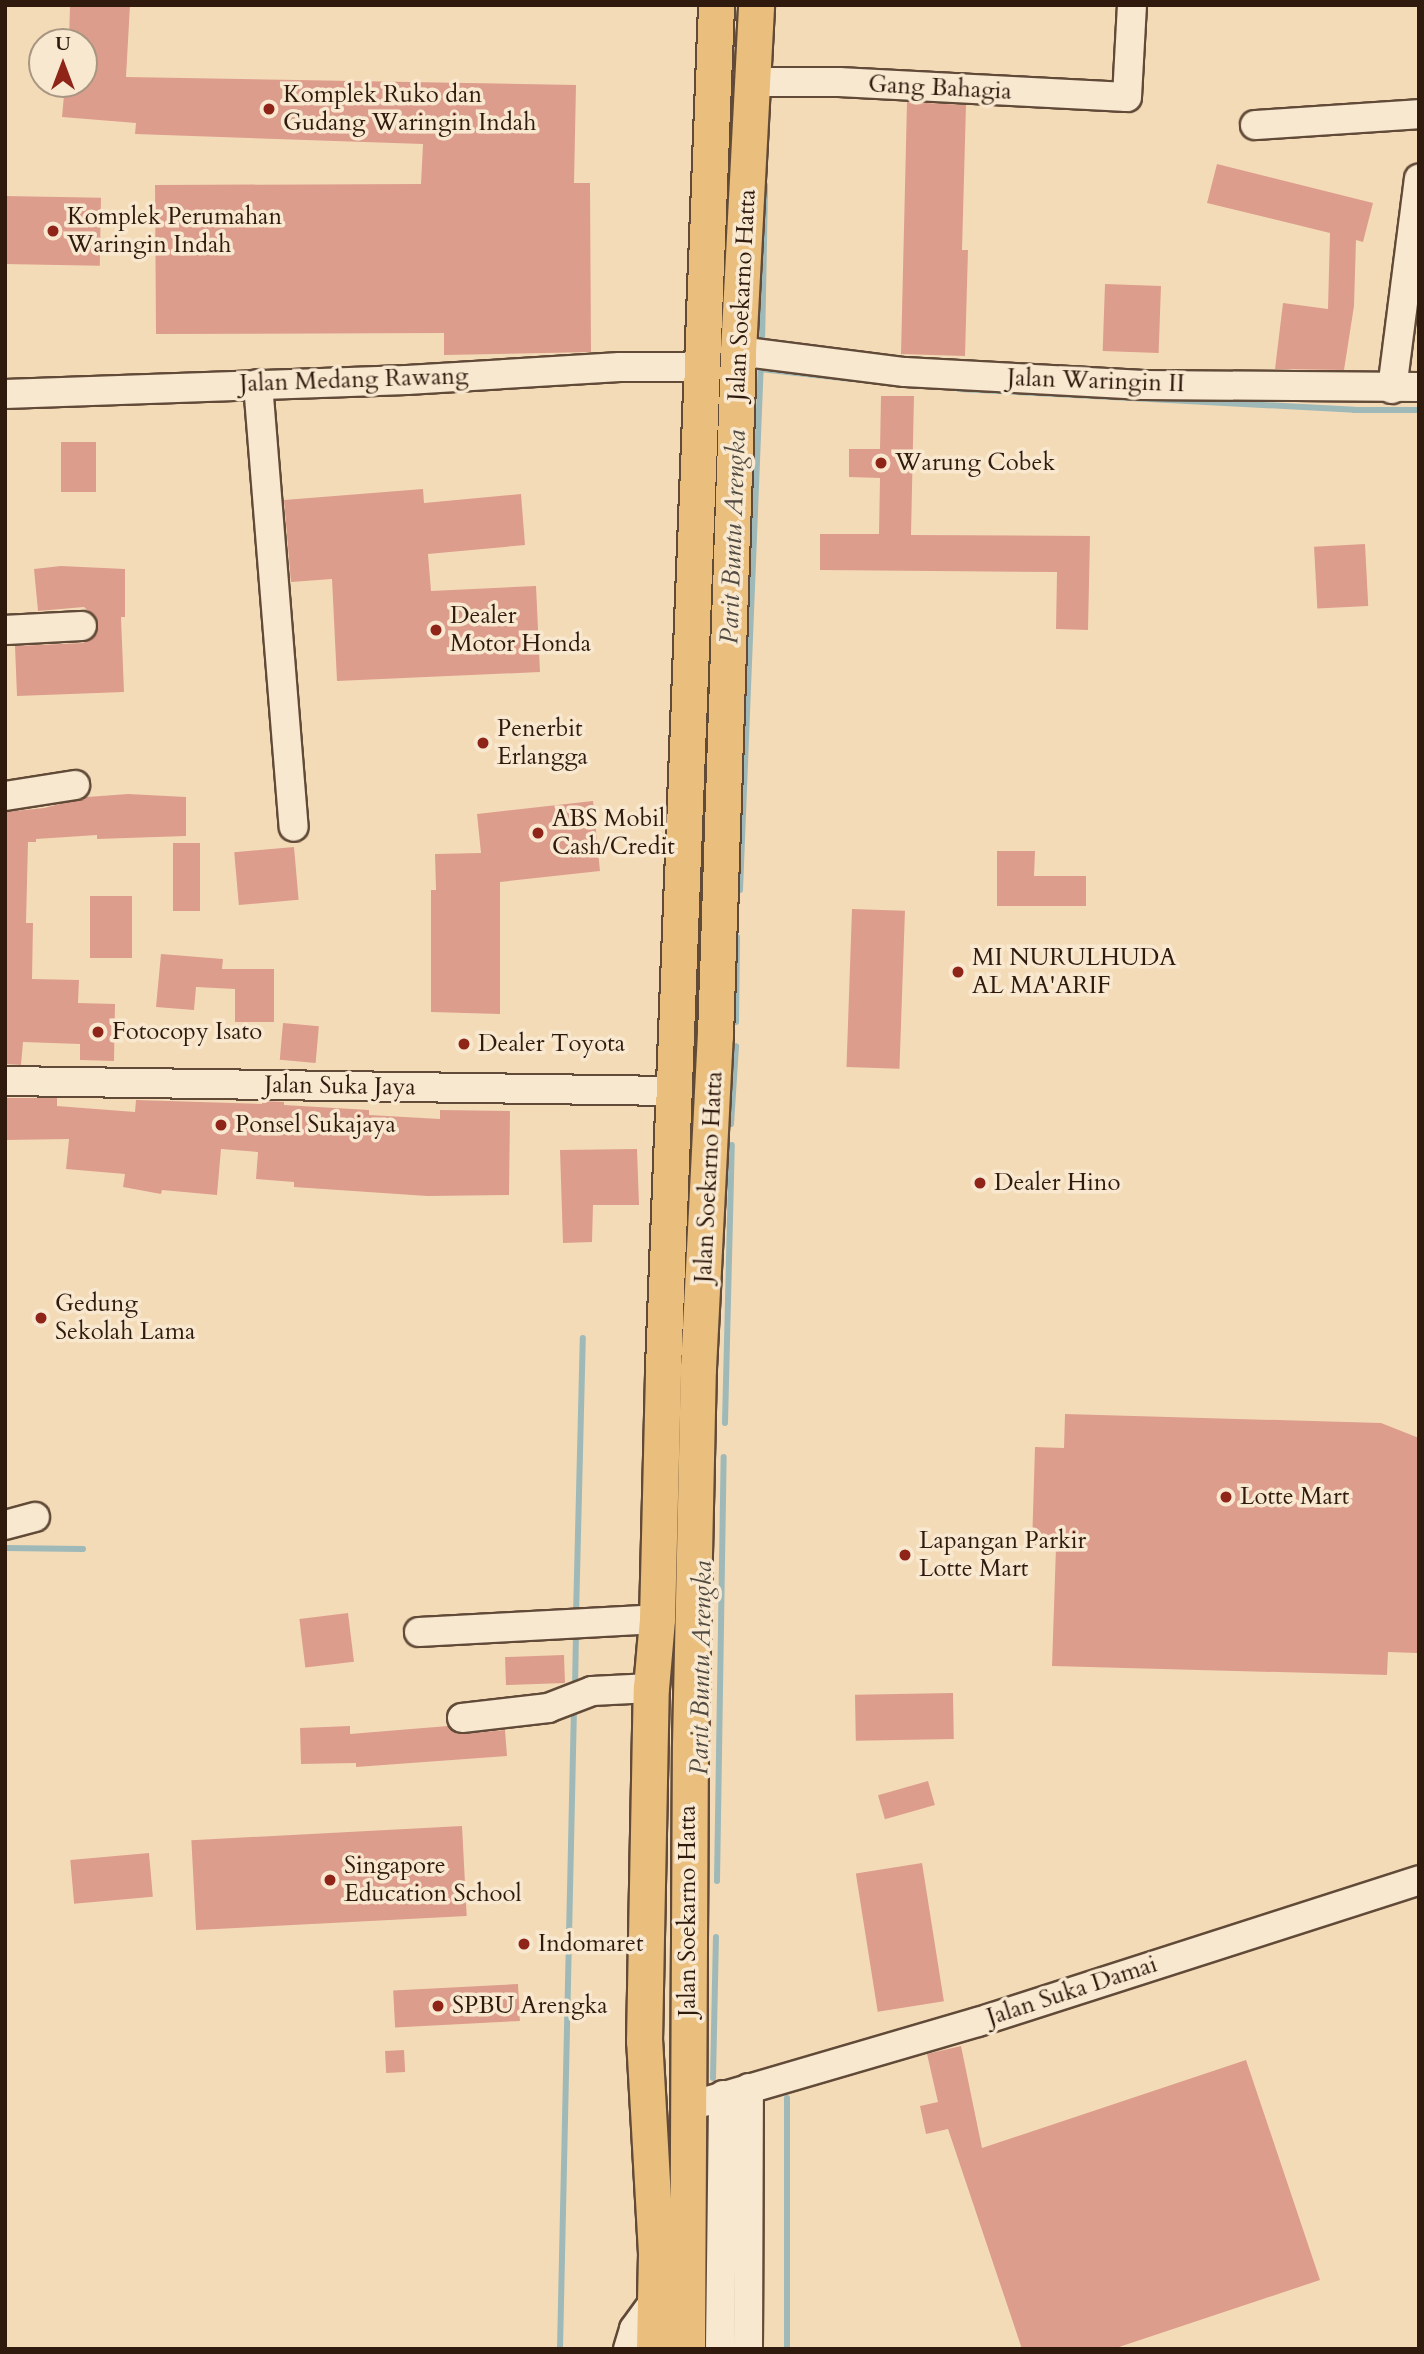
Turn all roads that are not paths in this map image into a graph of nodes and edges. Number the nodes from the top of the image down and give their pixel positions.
1 (716, 5) edge
2 (756, 5) edge
3 (1132, 5) edge
4 (752, 82) junction
5 (1419, 114) edge
6 (1255, 125) dead end
7 (1419, 179) edge
8 (753, 353) junction
9 (704, 367) junction
10 (258, 384) junction
11 (1406, 388) edge
12 (5, 394) edge
13 (82, 626) dead end
14 (5, 630) edge
15 (75, 785) dead end
16 (5, 796) edge
17 (294, 827) dead end
18 (5, 1081) edge
19 (675, 1091) junction
20 (663, 1367) junction
21 (698, 1368) junction
22 (35, 1517) dead end
23 (5, 1525) edge
24 (657, 1619) junction
25 (419, 1632) dead end
26 (651, 1688) junction
27 (462, 1718) dead end
28 (1419, 1880) edge
29 (736, 2091) junction
30 (687, 2107) junction
31 (688, 2250) junction
32 (654, 2301) junction
33 (628, 2349) edge
34 (654, 2349) edge
35 (687, 2349) edge
36 (713, 2349) edge
37 (720, 2349) edge
38 (748, 2349) edge

1 - 9 main road, Jalan Soekarno Hatta
2 - 4 main road, Jalan Soekarno Hatta
3 - 4 street, Gang Bahagia
4 - 8 main road, Jalan Soekarno Hatta
5 - 6 street
7 - 11 street
8 - 11 street, Jalan Waringin II
8 - 21 main road, Jalan Soekarno Hatta
9 - 10 street, Jalan Medang Rawang
9 - 19 main road, Jalan Soekarno Hatta
10 - 12 street, Jalan Medang Rawang
10 - 17 street
13 - 14 street
15 - 16 street
18 - 19 street, Jalan Suka Jaya
19 - 20 main road, Jalan Soekarno Hatta
20 - 21 main road
20 - 24 main road, Jalan Soekarno Hatta
21 - 30 main road, Jalan Soekarno Hatta
22 - 23 street
24 - 25 street
24 - 26 main road, Jalan Soekarno Hatta
26 - 27 street
26 - 32 main road, Jalan Soekarno Hatta
28 - 29 street, Jalan Suka Damai
29 - 30 street, Jalan Suka Damai
29 - 37 street
29 - 38 street
30 - 31 main road, Jalan Soekarno Hatta
31 - 35 main road, Jalan Soekarno Hatta
31 - 36 street
32 - 33 street
32 - 34 main road, Jalan Soekarno Hatta

